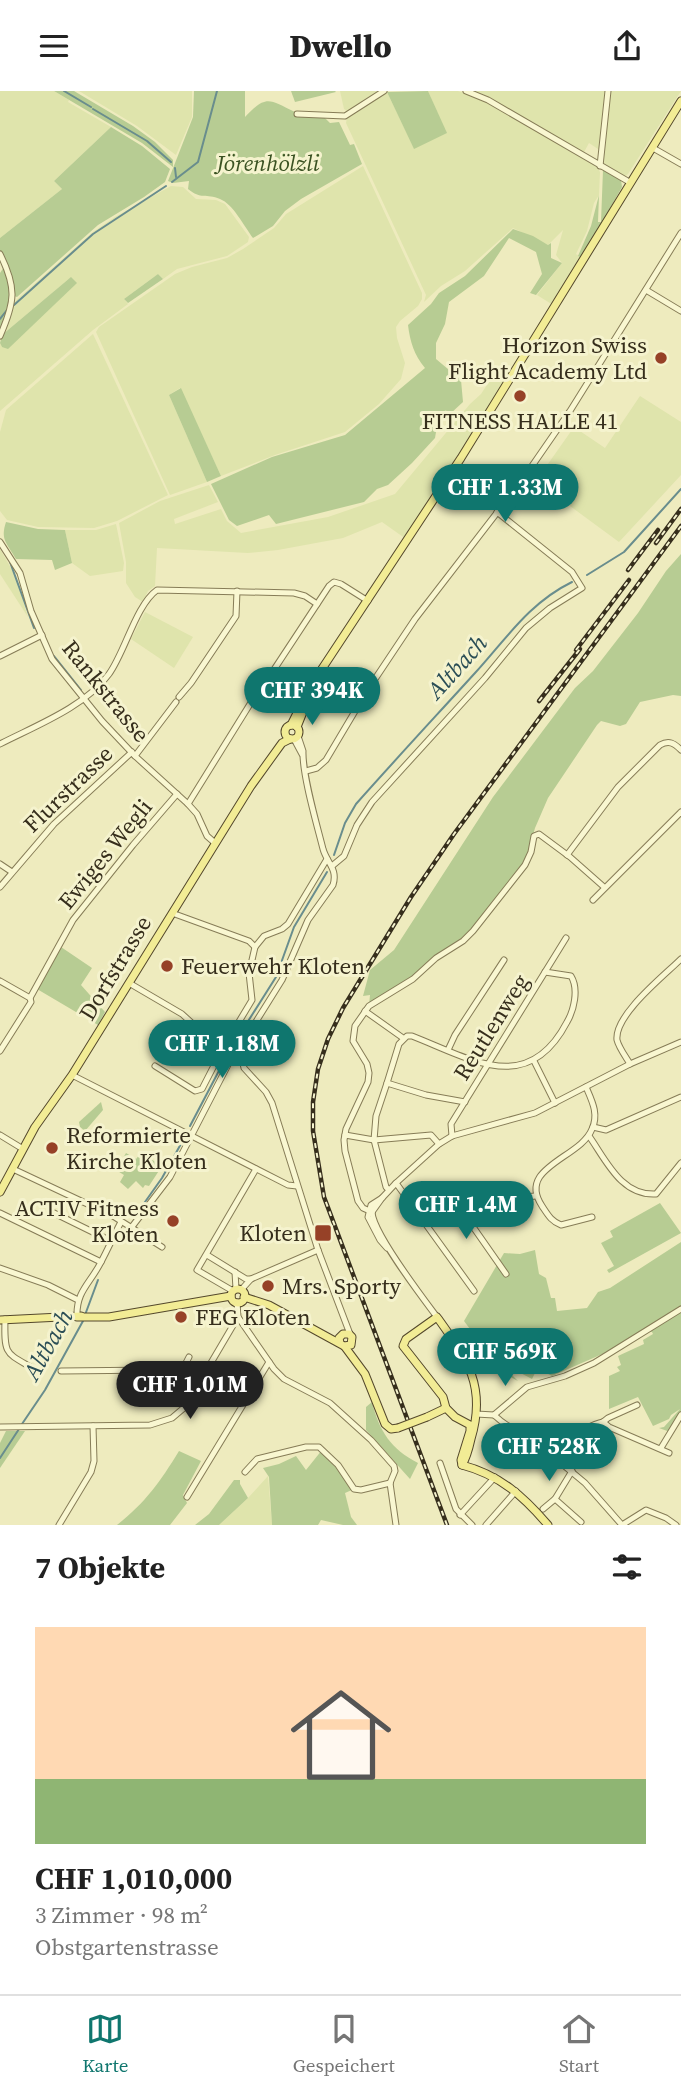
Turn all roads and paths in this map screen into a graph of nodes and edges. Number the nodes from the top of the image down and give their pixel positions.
1 (384, 91) edge
2 (466, 91) edge
3 (608, 91) edge
4 (681, 101) edge
5 (297, 114) dead end
6 (653, 148) junction
7 (681, 164) edge
8 (600, 166) junction
9 (631, 183) junction
10 (681, 233) edge
11 (0, 254) edge
12 (646, 290) junction
13 (681, 311) edge
14 (0, 336) edge
15 (497, 512) junction
16 (0, 541) edge
17 (237, 591) junction
18 (368, 601) junction
19 (317, 604) junction
20 (42, 635) junction
21 (0, 655) edge
22 (83, 698) junction
23 (292, 733) junction
24 (0, 744) edge
25 (681, 750) edge
26 (133, 754) junction
27 (306, 771) junction
28 (177, 794) junction
29 (188, 804) junction
30 (681, 812) edge
31 (215, 843) junction
32 (567, 855) junction
33 (327, 859) junction
34 (0, 864) edge
35 (332, 866) junction
36 (12, 872) junction
37 (0, 887) edge
38 (604, 887) junction
39 (593, 900) dead end
40 (172, 912) junction
41 (566, 938) dead end
42 (255, 947) junction
43 (681, 959) edge
44 (504, 960) dead end
45 (545, 972) junction
46 (0, 981) edge
47 (129, 983) junction
48 (30, 998) junction
49 (365, 1011) junction
50 (403, 1038) junction
51 (681, 1042) edge
52 (222, 1050) junction
53 (448, 1050) junction
54 (0, 1051) edge
55 (232, 1059) junction
56 (242, 1059) junction
57 (534, 1061) junction
58 (630, 1064) junction
59 (155, 1066) dead end
60 (488, 1066) junction
61 (72, 1075) junction
62 (387, 1083) junction
63 (586, 1087) junction
64 (681, 1097) edge
65 (465, 1102) junction
66 (555, 1103) junction
67 (593, 1127) junction
68 (0, 1135) edge
69 (345, 1135) junction
70 (452, 1136) junction
71 (589, 1136) junction
72 (191, 1137) junction
73 (374, 1140) junction
74 (439, 1144) junction
75 (23, 1149) junction
76 (681, 1163) edge
77 (12, 1169) junction
78 (256, 1169) junction
79 (396, 1183) junction
80 (297, 1187) junction
81 (389, 1190) junction
82 (0, 1192) edge
83 (453, 1195) junction
84 (535, 1196) junction
85 (408, 1197) junction
86 (370, 1211) junction
87 (0, 1213) edge
88 (54, 1213) dead end
89 (592, 1217) dead end
90 (121, 1222) junction
91 (131, 1228) junction
92 (111, 1241) junction
93 (162, 1247) dead end
94 (318, 1250) junction
95 (207, 1255) junction
96 (101, 1262) junction
97 (0, 1268) edge
98 (234, 1272) junction
99 (506, 1274) dead end
100 (251, 1279) junction
101 (474, 1291) dead end
102 (237, 1294) junction
103 (78, 1300) junction
104 (681, 1309) edge
105 (82, 1317) junction
106 (239, 1317) junction
107 (437, 1317) junction
108 (2, 1318) edge
109 (345, 1340) junction
110 (2, 1343) edge
111 (189, 1357) dead end
112 (269, 1362) junction
113 (61, 1371) dead end
114 (39, 1372) dead end
115 (172, 1389) junction
116 (189, 1401) junction
117 (637, 1405) dead end
118 (446, 1408) junction
119 (477, 1415) junction
120 (494, 1415) junction
121 (681, 1415) edge
122 (464, 1420) junction
123 (603, 1422) junction
124 (93, 1426) junction
125 (0, 1427) edge
126 (547, 1440) junction
127 (661, 1448) junction
128 (669, 1453) dead end
129 (440, 1463) dead end
130 (462, 1465) junction
131 (572, 1471) junction
132 (245, 1472) dead end
133 (495, 1476) junction
134 (390, 1483) junction
135 (516, 1491) junction
136 (187, 1497) dead end
137 (555, 1499) junction
138 (460, 1515) junction
139 (540, 1516) junction
140 (581, 1522) dead end
141 (59, 1525) edge
142 (396, 1525) edge
143 (472, 1525) edge
144 (486, 1525) edge
145 (548, 1525) edge
146 (622, 1525) edge
147 (676, 1525) edge

1 - 5 street
2 - 8 street
3 - 8 street
4 - 6 main road
6 - 7 street
6 - 9 main road
8 - 9 street
9 - 18 main road
10 - 12 street
11 - 14 street
12 - 13 street
12 - 15 street
15 - 27 street
15 - 35 street
16 - 20 street, Rankstrasse
17 - 19 street
17 - 22 street
17 - 26 street, Flurstrasse
18 - 19 street
18 - 23 main road
19 - 29 street
20 - 21 street
20 - 22 street, Rankstrasse
22 - 24 street
22 - 26 street, Rankstrasse
23 - 27 street
23 - 31 main road, Dorfstrasse
25 - 32 street
26 - 28 street, Rankstrasse
26 - 36 street, Flurstrasse
27 - 33 street
28 - 29 street, Rankstrasse
28 - 48 street, Ewiges Wegli
29 - 31 street, Rankstrasse
30 - 38 street
31 - 40 main road, Dorfstrasse
32 - 38 street
32 - 49 street
33 - 35 street
33 - 42 street
34 - 36 street
35 - 56 street
36 - 37 street, Flurstrasse
38 - 39 street
40 - 42 street
40 - 47 main road, Dorfstrasse
41 - 45 street, Reutlenweg
42 - 52 street
43 - 58 street
44 - 53 street
45 - 57 street
45 - 60 street, Reutlenweg
46 - 48 street
47 - 52 street
47 - 61 main road, Dorfstrasse
48 - 54 street, Ewiges Wegli
49 - 50 street
49 - 69 street
50 - 53 street
50 - 62 street
51 - 58 street
52 - 55 street
52 - 59 street
53 - 60 street
55 - 56 street
55 - 72 street
56 - 80 street
57 - 60 street
57 - 66 street
58 - 63 street
60 - 65 street, Reutlenweg
61 - 72 street
61 - 75 main road, Dorfstrasse
62 - 65 street
62 - 73 street
63 - 66 street
63 - 67 street
64 - 67 street
65 - 70 street, Reutlenweg
66 - 70 street
67 - 71 street
68 - 75 street
69 - 73 street
69 - 86 street
70 - 74 street
71 - 76 street
71 - 84 street
72 - 78 street
72 - 91 street
73 - 74 street
73 - 81 street
74 - 79 street
75 - 77 main road, Dorfstrasse
77 - 82 main road, Dorfstrasse
77 - 90 street
78 - 80 street
78 - 95 street
79 - 81 street
79 - 85 street
80 - 94 street
81 - 86 street
83 - 84 street
83 - 85 street
83 - 99 street
84 - 89 street
85 - 101 street
86 - 107 street
87 - 96 street
88 - 92 street
90 - 91 street
90 - 92 street
91 - 93 street
92 - 96 street
94 - 100 street
94 - 109 street
95 - 98 street
95 - 102 street
96 - 103 street
97 - 103 street
98 - 100 street
98 - 102 street
100 - 102 street
102 - 105 main road
102 - 106 street
102 - 109 main road
103 - 105 street
104 - 120 street
105 - 108 main road
106 - 112 street
106 - 116 street
107 - 118 main road
107 - 119 main road
108 - 110 street
109 - 118 main road, bridge
110 - 114 street
111 - 115 street
112 - 134 street
112 - 136 street
113 - 115 street
115 - 116 street
116 - 124 street
117 - 123 street
118 - 122 main road
119 - 120 street
119 - 122 main road
119 - 130 main road
120 - 126 street
121 - 127 street
122 - 130 main road
123 - 126 street
123 - 127 street
124 - 125 street
124 - 141 street
126 - 131 street
127 - 128 street
129 - 138 street
130 - 133 main road
131 - 137 street
131 - 146 street
132 - 134 street
133 - 135 main road
133 - 138 street
134 - 142 street
135 - 139 main road
135 - 144 street
137 - 139 street
137 - 140 street
138 - 143 street
139 - 145 main road
146 - 147 street

